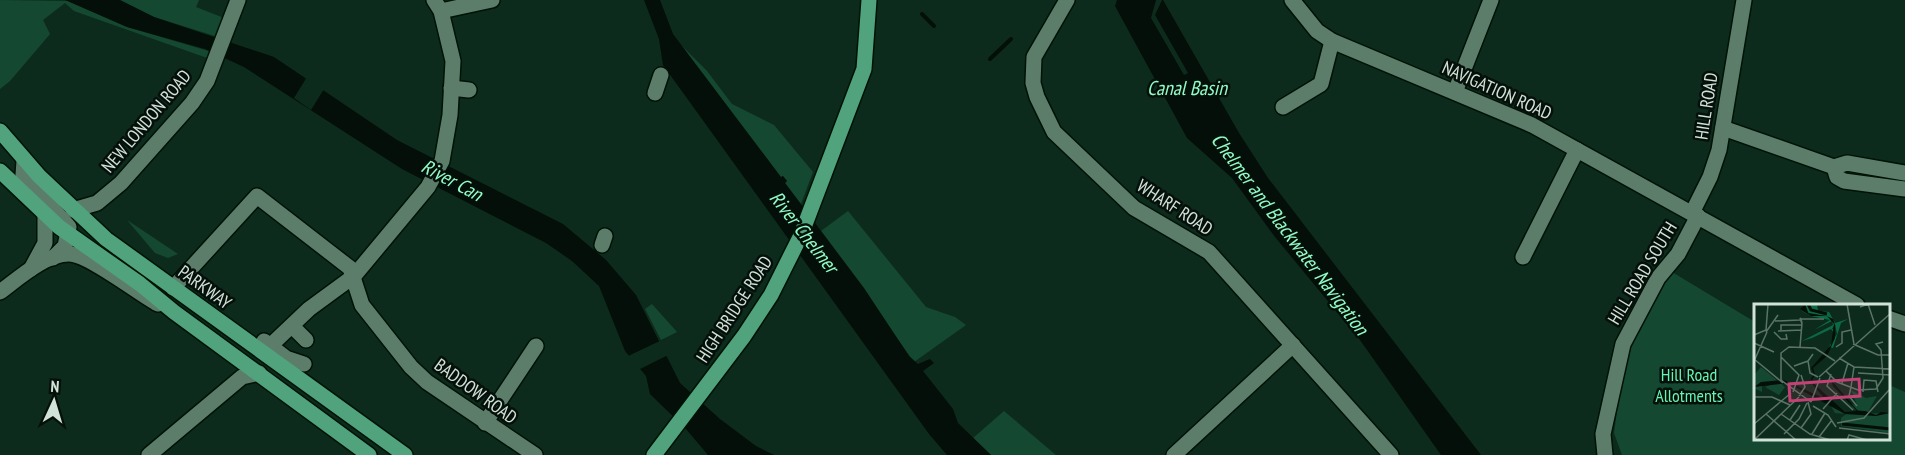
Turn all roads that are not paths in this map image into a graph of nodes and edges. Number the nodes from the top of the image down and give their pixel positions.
1 (238, 0) edge
2 (492, 0) edge
3 (868, 0) edge
4 (1067, 0) edge
5 (1292, 0) edge
6 (1491, 0) edge
7 (1744, 0) edge
8 (438, 6) edge
9 (1332, 41) junction
10 (661, 75) dead end
11 (451, 88) junction
12 (469, 90) dead end
13 (1455, 92) junction
14 (655, 93) dead end
15 (1283, 107) dead end
16 (1723, 128) junction
17 (0, 131) edge
18 (1577, 150) junction
19 (24, 161) junction
20 (1834, 167) junction
21 (0, 171) edge
22 (1905, 173) edge
23 (1905, 189) edge
24 (73, 210) junction
25 (1695, 215) junction
26 (45, 216) junction
27 (69, 234) junction
28 (1523, 257) dead end
29 (53, 258) junction
30 (30, 270) junction
31 (354, 276) junction
32 (172, 288) junction
33 (0, 292) edge
34 (1855, 304) edge
35 (174, 312) junction
36 (1890, 319) edge
37 (1905, 324) edge
38 (292, 326) junction
39 (306, 340) dead end
40 (1293, 345) junction
41 (536, 346) dead end
42 (304, 363) dead end
43 (259, 373) junction
44 (485, 423) junction
45 (149, 455) edge
46 (369, 455) edge
47 (405, 455) edge
48 (535, 455) edge
49 (654, 455) edge
50 (1174, 455) edge
51 (1391, 455) edge
52 (1605, 455) edge

1 - 24 street, NEW LONDON ROAD
2 - 8 street
3 - 49 main road, HIGH BRIDGE ROAD
4 - 40 street, WHARF ROAD
5 - 9 street, NAVIGATION ROAD
6 - 13 street
7 - 16 street, HILL ROAD
8 - 11 street
9 - 13 street, NAVIGATION ROAD
9 - 15 street
10 - 14 street
11 - 12 street
11 - 31 street
13 - 18 street, NAVIGATION ROAD
16 - 20 street
16 - 25 street, HILL ROAD
17 - 19 main road, PARKWAY
18 - 25 street, NAVIGATION ROAD
18 - 28 street
19 - 24 main road, PARKWAY
19 - 27 street
20 - 22 street
20 - 23 street
21 - 26 main road, PARKWAY
24 - 32 main road, PARKWAY
25 - 34 street, NAVIGATION ROAD
25 - 52 street, HILL ROAD SOUTH
26 - 27 main road, PARKWAY
26 - 30 street
27 - 29 street
27 - 35 main road, PARKWAY
29 - 30 street
29 - 35 street, PARKWAY
30 - 33 street
31 - 32 street, BADDOW ROAD
31 - 38 street
31 - 44 street, BADDOW ROAD
32 - 47 main road, PARKWAY
35 - 43 main road, PARKWAY
36 - 37 street
38 - 39 street
38 - 42 street
40 - 50 street
40 - 51 street, WHARF ROAD
41 - 44 street
43 - 45 street
43 - 46 main road, PARKWAY
44 - 48 street, BADDOW ROAD

